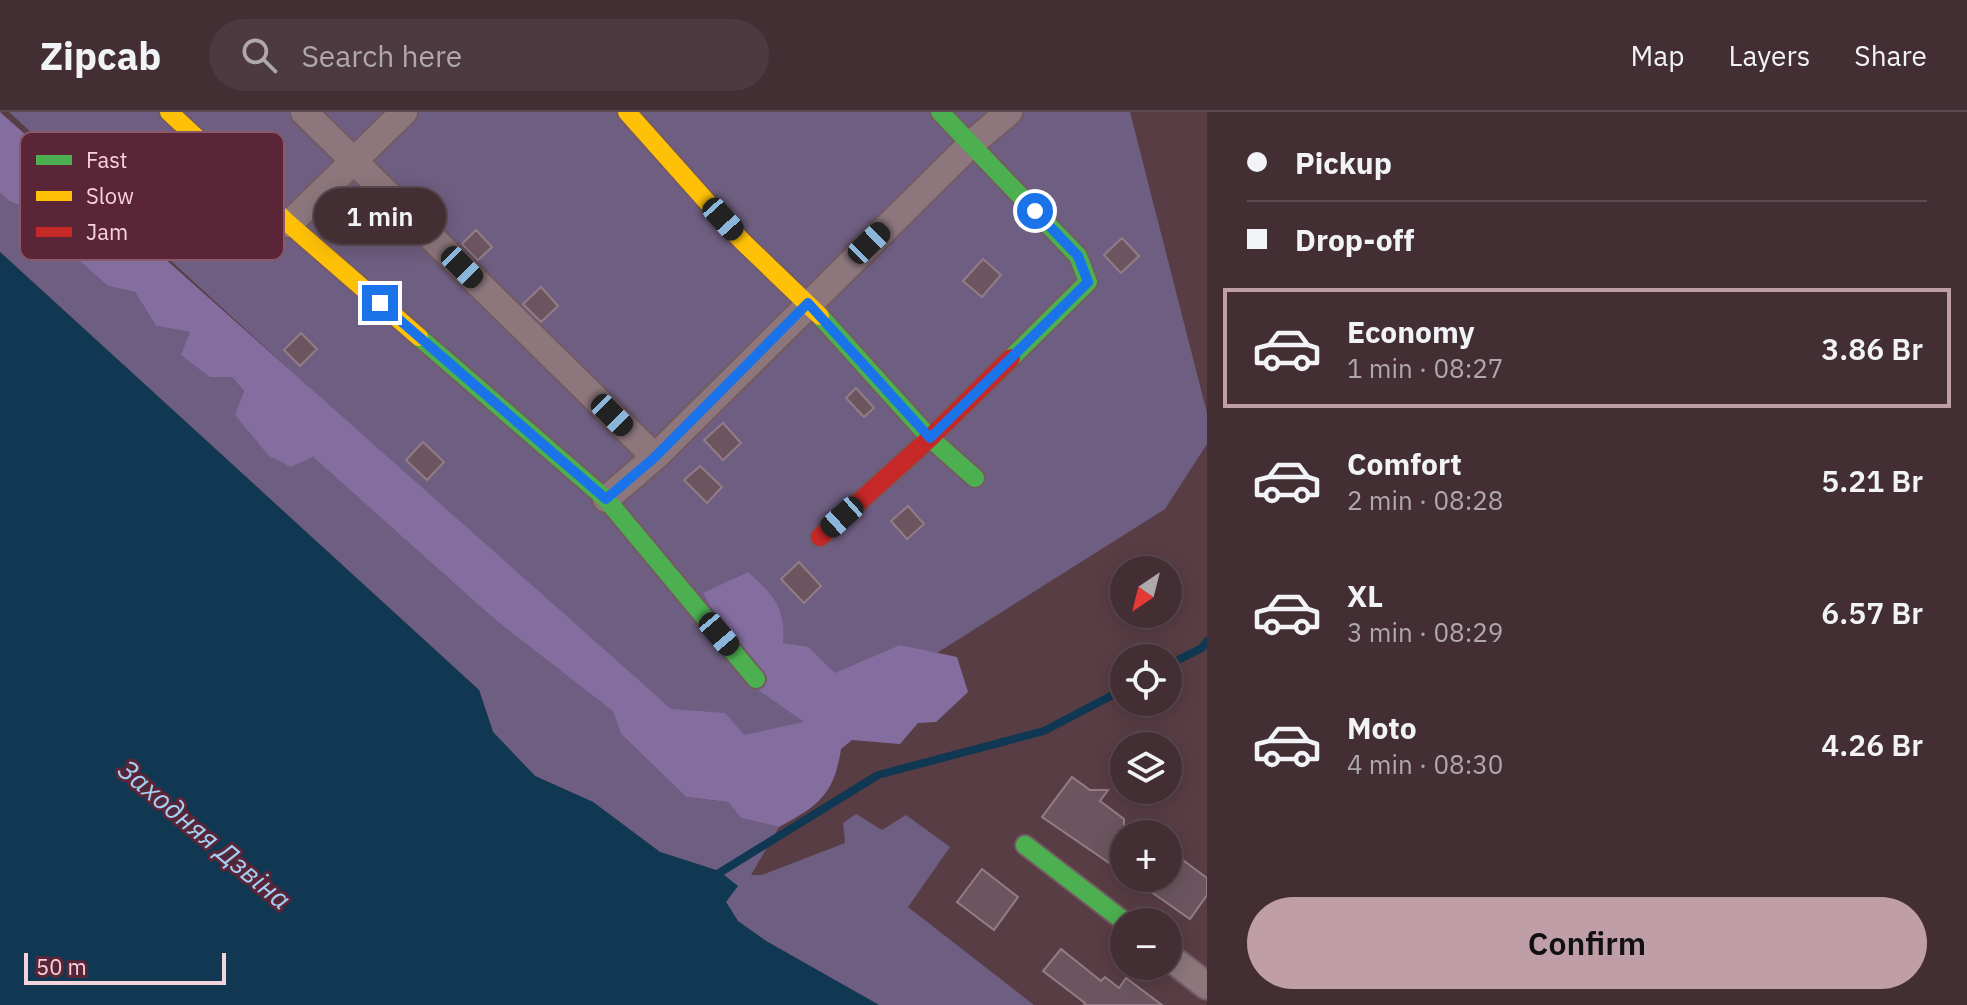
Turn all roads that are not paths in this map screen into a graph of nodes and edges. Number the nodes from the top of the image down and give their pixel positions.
1 (169, 112) edge
2 (304, 112) edge
3 (404, 112) edge
4 (627, 112) edge
5 (940, 112) edge
6 (1009, 112) edge
7 (190, 132) edge
8 (971, 144) junction
9 (354, 161) junction
10 (284, 219) edge
11 (289, 224) junction
12 (808, 303) junction
13 (930, 438) junction
14 (655, 457) junction
15 (975, 478) dead end
16 (606, 499) junction
17 (820, 537) dead end
18 (756, 679) dead end
19 (1025, 845) dead end
20 (1110, 910) edge
21 (1182, 967) edge
22 (1207, 986) edge

1 - 7 street
2 - 9 street
3 - 9 street
4 - 12 street
5 - 8 street
6 - 8 street
8 - 12 street
8 - 13 street
9 - 11 street
9 - 14 street
10 - 11 street
11 - 16 street
12 - 13 street
12 - 14 street
13 - 15 street
13 - 17 street
14 - 16 street
16 - 18 street
19 - 20 street
21 - 22 street

